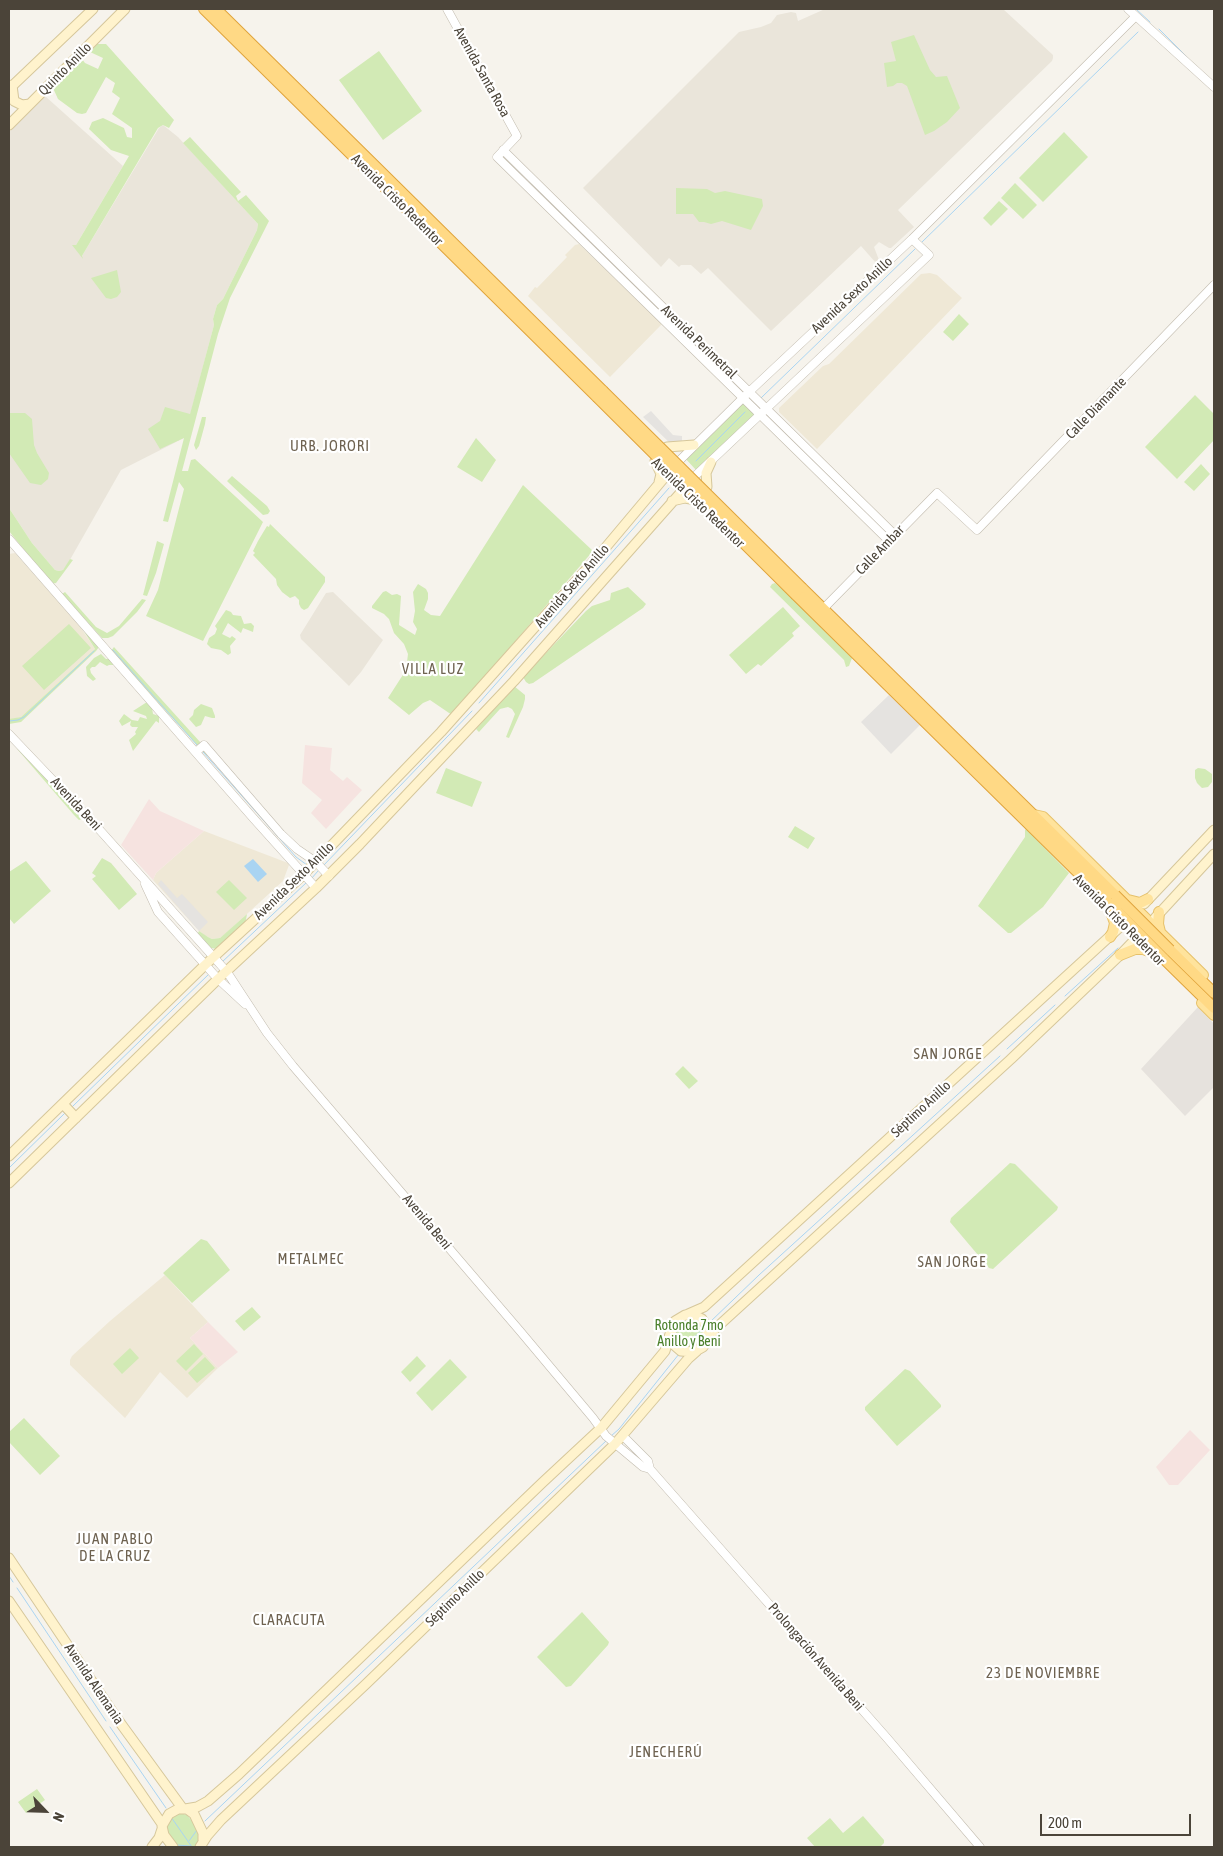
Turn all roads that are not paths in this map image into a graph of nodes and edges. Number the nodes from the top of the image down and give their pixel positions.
1 (93, 9) edge
2 (114, 9) edge
3 (125, 9) edge
4 (203, 9) edge
5 (216, 9) edge
6 (447, 9) edge
7 (1128, 9) edge
8 (1135, 17) junction
9 (108, 27) junction
10 (10, 87) edge
11 (1214, 87) edge
12 (9, 103) edge
13 (31, 104) junction
14 (10, 124) edge
15 (503, 150) junction
16 (571, 216) junction
17 (565, 223) junction
18 (912, 239) junction
19 (1214, 285) edge
20 (643, 287) junction
21 (637, 294) junction
22 (683, 326) junction
23 (677, 333) junction
24 (724, 366) junction
25 (717, 373) junction
26 (591, 386) junction
27 (749, 392) junction
28 (743, 398) junction
29 (766, 408) junction
30 (760, 415) junction
31 (694, 446) junction
32 (666, 447) junction
33 (680, 460) junction
34 (655, 461) junction
35 (711, 462) junction
36 (668, 473) junction
37 (695, 476) junction
38 (658, 485) junction
39 (707, 487) junction
40 (684, 488) junction
41 (937, 493) joint
42 (672, 500) junction
43 (696, 500) junction
44 (895, 535) junction
45 (9, 540) edge
46 (889, 541) junction
47 (819, 608) junction
48 (472, 699) junction
49 (463, 709) junction
50 (486, 711) junction
51 (476, 722) junction
52 (9, 734) edge
53 (196, 752) junction
54 (1031, 819) junction
55 (1214, 830) edge
56 (1214, 854) edge
57 (317, 864) junction
58 (327, 874) junction
59 (140, 875) junction
60 (305, 876) junction
61 (315, 887) junction
62 (1148, 899) junction
63 (1132, 905) junction
64 (1115, 911) junction
65 (1159, 912) junction
66 (1155, 928) junction
67 (1110, 937) junction
68 (1140, 940) junction
69 (1151, 952) junction
70 (1167, 954) junction
71 (1120, 955) junction
72 (215, 958) junction
73 (206, 966) junction
74 (226, 971) junction
75 (217, 978) junction
76 (1214, 987) edge
77 (1214, 993) edge
78 (1214, 1008) edge
79 (256, 1015) junction
80 (1214, 1015) edge
81 (69, 1110) junction
82 (9, 1156) edge
83 (9, 1183) edge
84 (685, 1315) junction
85 (670, 1332) junction
86 (707, 1332) junction
87 (700, 1350) junction
88 (623, 1436) junction
89 (608, 1437) junction
90 (650, 1469) junction
91 (9, 1558) edge
92 (9, 1601) edge
93 (184, 1809) junction
94 (162, 1827) junction
95 (202, 1845) edge
96 (152, 1847) edge
97 (173, 1847) edge
98 (980, 1847) edge

1 - 10 main road, Quinto Anillo
2 - 9 main road, Quinto Anillo
3 - 9 main road
4 - 26 highway, Avenida Cristo Redentor
5 - 26 highway, Avenida Cristo Redentor
6 - 15 street, Avenida Santa Rosa
7 - 8 street
8 - 11 street
8 - 18 street, Avenida Sexto Anillo
9 - 13 main road, Quinto Anillo
10 - 13 main road
12 - 14 main road
13 - 14 main road, Quinto Anillo
15 - 16 street, Avenida Perimetral
15 - 17 street, Avenida Perimetral
16 - 17 street
16 - 20 street, Avenida Perimetral
17 - 21 street, Avenida Perimetral
18 - 27 street, Avenida Sexto Anillo
18 - 29 street, Avenida Sexto Anillo
19 - 41 street, Calle Diamante
20 - 21 street
20 - 22 street, Avenida Perimetral
21 - 23 street, Avenida Perimetral
22 - 23 street
22 - 24 street, Avenida Perimetral
23 - 25 street, Avenida Perimetral
24 - 25 street
24 - 27 street, Avenida Perimetral
25 - 28 street, Avenida Perimetral
26 - 32 main road, Avenida Cristo Redentor
26 - 34 main road, Avenida Cristo Redentor
26 - 47 highway, Avenida Cristo Redentor, bridge
27 - 28 street, Avenida Sexto Anillo
27 - 29 street, Avenida Perimetral
28 - 30 street, Avenida Perimetral
28 - 31 street, Avenida Sexto Anillo
29 - 30 street, Avenida Sexto Anillo
29 - 44 street, Avenida Perimetral
30 - 35 street, Avenida Sexto Anillo
30 - 46 street, Avenida Perimetral
31 - 32 main road
31 - 33 street, Avenida Sexto Anillo
32 - 33 main road, Avenida Cristo Redentor
32 - 34 main road
33 - 36 main road, Avenida Sexto Anillo
33 - 37 main road, Avenida Cristo Redentor
34 - 36 main road, Avenida Cristo Redentor
34 - 38 main road
35 - 37 street, Avenida Sexto Anillo
35 - 39 main road
36 - 38 main road, Avenida Sexto Anillo
36 - 40 main road, Avenida Cristo Redentor
37 - 39 main road, Avenida Cristo Redentor
37 - 40 main road, Avenida Sexto Anillo
38 - 48 main road, Avenida Sexto Anillo
39 - 43 main road
39 - 47 main road, Avenida Cristo Redentor
40 - 42 main road, Avenida Sexto Anillo
40 - 43 main road, Avenida Cristo Redentor
41 - 44 street, Calle Ambar
42 - 43 main road
42 - 50 main road, Avenida Sexto Anillo
43 - 47 main road, Avenida Cristo Redentor
44 - 46 street, Calle Ambar
45 - 53 street
46 - 47 street, Calle Ambar
47 - 54 highway, Avenida Cristo Redentor
48 - 49 main road, Avenida Sexto Anillo
48 - 50 main road
49 - 51 main road
49 - 57 main road, Avenida Sexto Anillo
50 - 51 main road, Avenida Sexto Anillo
51 - 58 main road, Avenida Sexto Anillo
52 - 59 street, Avenida Beni
53 - 57 street
53 - 60 street
54 - 63 main road, Avenida Cristo Redentor
54 - 64 highway, Avenida Cristo Redentor
54 - 64 main road, Avenida Cristo Redentor
55 - 62 main road
56 - 65 main road
57 - 58 street
57 - 60 main road, Avenida Sexto Anillo
58 - 61 main road, Avenida Sexto Anillo
59 - 72 street, Avenida Beni
59 - 73 street, Avenida Beni
60 - 61 street
60 - 72 main road, Avenida Sexto Anillo
61 - 74 main road, Avenida Sexto Anillo
62 - 63 main road
62 - 63 main road
63 - 64 main road
63 - 66 main road, Avenida Cristo Redentor
64 - 67 main road, Séptimo Anillo
64 - 67 main road
64 - 68 main road, Avenida Cristo Redentor
64 - 70 highway, Avenida Cristo Redentor, bridge
65 - 66 main road
65 - 66 main road
66 - 68 main road
66 - 76 main road, Avenida Cristo Redentor
67 - 84 main road, Séptimo Anillo
68 - 69 main road, Avenida Cristo Redentor
68 - 71 main road, Séptimo Anillo
69 - 71 main road
69 - 80 main road, Avenida Cristo Redentor
70 - 77 highway, Avenida Cristo Redentor
70 - 78 highway, Avenida Cristo Redentor
71 - 86 main road, Séptimo Anillo
72 - 73 main road, Avenida Sexto Anillo
72 - 74 street, Avenida Beni
73 - 75 street, Avenida Beni
73 - 81 main road, Avenida Sexto Anillo
74 - 75 main road, Avenida Sexto Anillo
74 - 79 street, Avenida Beni
75 - 79 street, Avenida Beni
75 - 81 main road, Avenida Sexto Anillo
79 - 89 street, Avenida Beni
81 - 82 main road, Avenida Sexto Anillo
81 - 83 main road, Avenida Sexto Anillo
84 - 85 main road
84 - 86 main road
85 - 87 main road
85 - 89 main road, Séptimo Anillo
86 - 87 main road
87 - 88 main road, Séptimo Anillo
88 - 89 main road, Séptimo Anillo
88 - 90 street, Prolongación Avenida Beni
89 - 90 street, Prolongación Avenida Beni
89 - 93 main road, Séptimo Anillo
89 - 95 main road, Séptimo Anillo
90 - 98 street, Prolongación Avenida Beni
91 - 93 main road, Avenida Alemania
92 - 94 main road, Avenida Alemania
93 - 94 main road, Séptimo Anillo
93 - 95 main road, Avenida Alemania
94 - 96 main road
94 - 97 main road, Avenida Alemania

